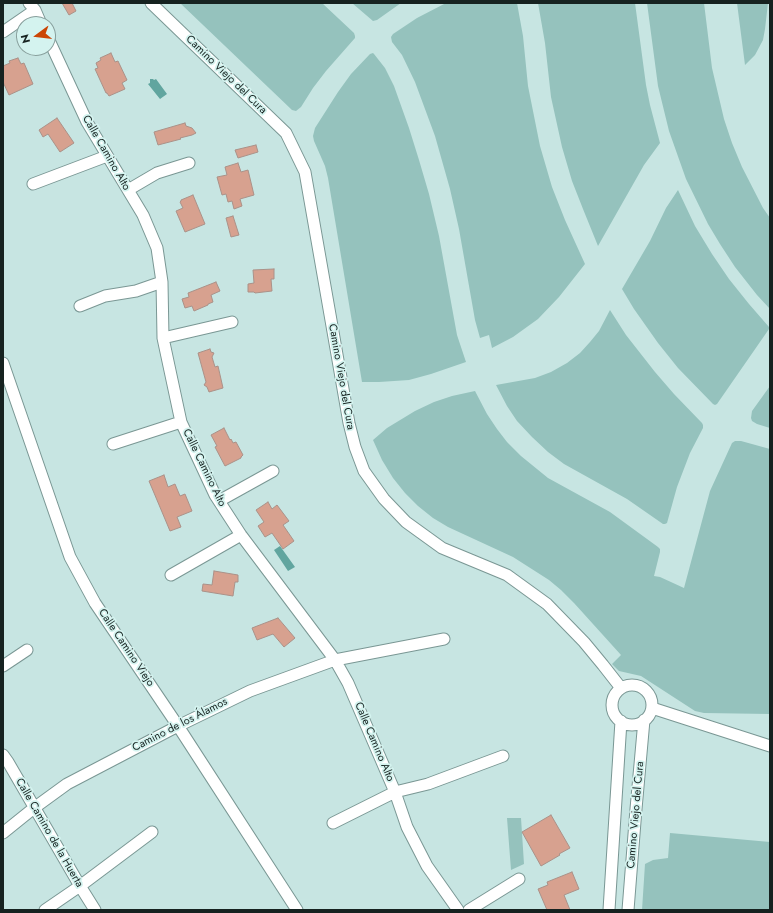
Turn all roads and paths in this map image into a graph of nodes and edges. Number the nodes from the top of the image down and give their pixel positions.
1 (151, 3) edge
2 (32, 6) edge
3 (37, 16) edge
4 (3, 32) edge
5 (56, 55) edge
6 (107, 156) junction
7 (189, 163) dead end
8 (33, 184) dead end
9 (128, 190) junction
10 (162, 282) junction
11 (80, 306) dead end
12 (232, 322) dead end
13 (163, 338) junction
14 (3, 362) edge
15 (181, 422) junction
16 (112, 444) dead end
17 (273, 471) dead end
18 (219, 501) junction
19 (241, 535) junction
20 (171, 575) dead end
21 (444, 639) dead end
22 (27, 650) dead end
23 (335, 660) junction
24 (3, 666) edge
25 (621, 688) junction
26 (652, 708) junction
27 (644, 720) junction
28 (621, 721) junction
29 (178, 726) junction
30 (770, 746) edge
31 (3, 755) edge
32 (503, 756) dead end
33 (395, 792) junction
34 (34, 808) junction
35 (333, 823) dead end
36 (152, 832) dead end
37 (3, 833) edge
38 (519, 879) dead end
39 (80, 886) junction
40 (45, 910) edge
41 (95, 910) edge
42 (297, 910) edge
43 (458, 910) edge
44 (469, 910) edge
45 (609, 910) edge
46 (628, 910) edge

1 - 25 street, Camino Viejo del Cura
2 - 3 street
2 - 4 street
5 - 6 street, Calle Camino Alto
6 - 8 street
6 - 9 street, Calle Camino Alto
7 - 9 street
9 - 10 street, Calle Camino Alto
10 - 11 street
10 - 13 street, Calle Camino Alto
12 - 13 street
13 - 15 street, Calle Camino Alto
14 - 29 street, Calle Camino Viejo
15 - 16 street
15 - 18 street, Calle Camino Alto
17 - 18 street
18 - 19 street, Calle Camino Alto
19 - 20 street
19 - 23 street, Calle Camino Alto
21 - 23 street, Camino de los Álamos
22 - 24 street
23 - 29 street, Camino de los Álamos
23 - 33 street, Calle Camino Alto
25 - 26 street
25 - 28 street
26 - 27 street
26 - 30 street
27 - 28 street
27 - 46 street, Camino Viejo del Cura
28 - 45 street, Camino Viejo del Cura
29 - 34 street, Camino de los Álamos
29 - 42 street, Calle Camino Viejo
31 - 34 street, Calle Camino de la Huerta
32 - 33 street
33 - 35 street
33 - 43 street, Calle Camino Alto
34 - 37 street, Camino de los Álamos
34 - 39 street, Calle Camino de la Huerta
36 - 39 street
38 - 44 street
39 - 40 street
39 - 41 street, Calle Camino de la Huerta

